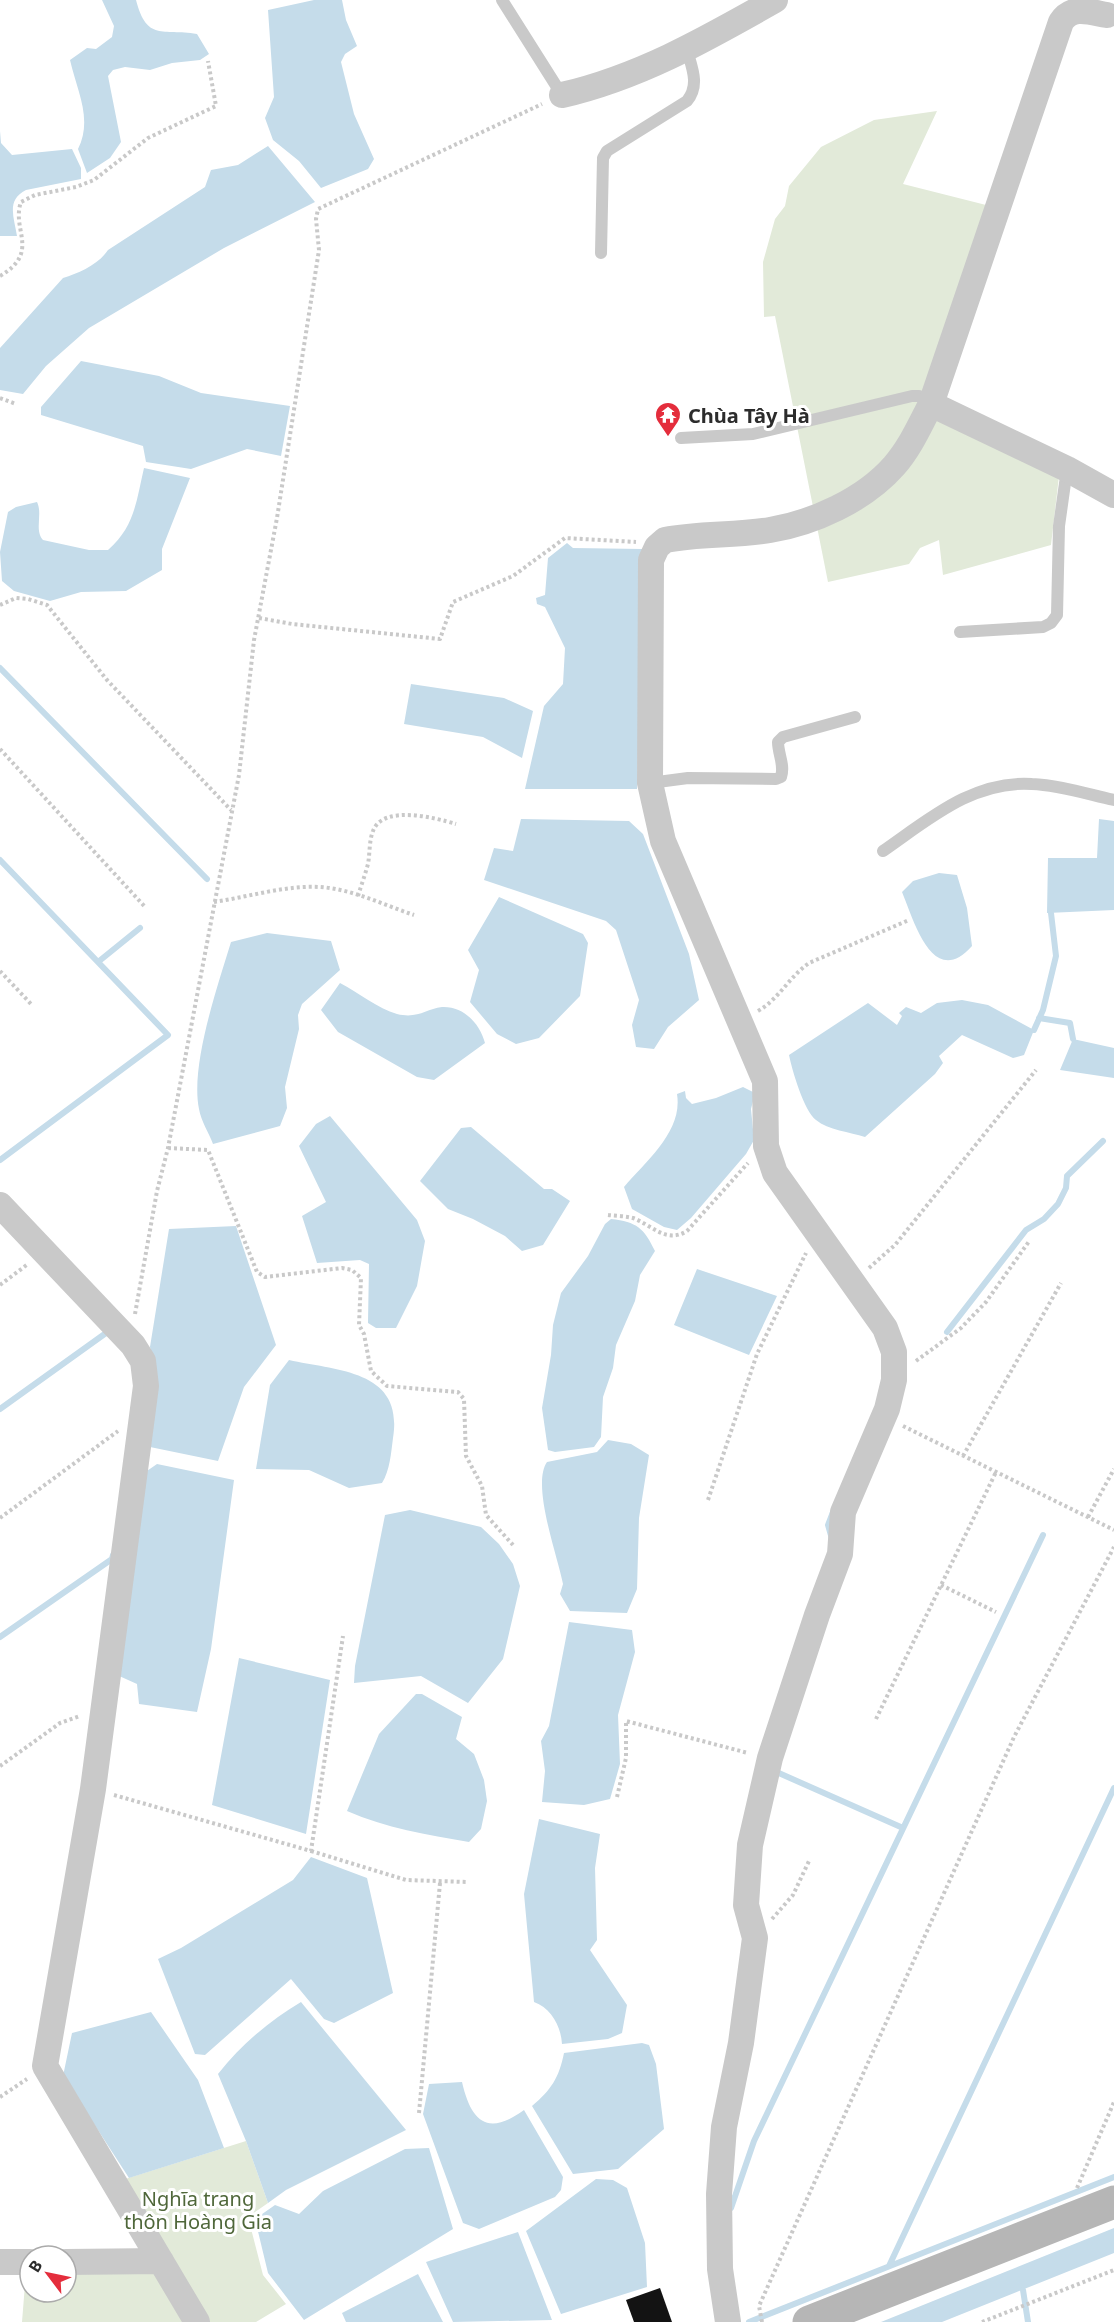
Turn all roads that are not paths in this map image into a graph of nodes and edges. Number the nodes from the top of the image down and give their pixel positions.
1 (502, 0) edge
2 (775, 0) edge
3 (1110, 11) edge
4 (687, 50) junction
5 (562, 95) joint
6 (601, 253) dead end
7 (931, 404) junction
8 (681, 438) dead end
9 (1067, 469) junction
10 (1114, 495) edge
11 (960, 632) dead end
12 (855, 717) dead end
13 (650, 783) junction
14 (1114, 800) edge
15 (883, 851) dead end
16 (0, 1205) edge
17 (1114, 2202) edge
18 (161, 2261) junction
19 (0, 2262) edge
20 (18, 2262) edge
21 (78, 2262) edge
22 (197, 2322) edge
23 (728, 2322) edge
24 (809, 2322) edge

1 - 5 lane
2 - 4 street
3 - 7 street
4 - 5 street
4 - 6 lane
7 - 8 lane
7 - 9 street
7 - 13 street
9 - 10 street
9 - 11 lane
12 - 13 lane
13 - 23 street
14 - 15 lane
16 - 18 street
17 - 24 street
18 - 21 street
18 - 22 street
19 - 20 street

